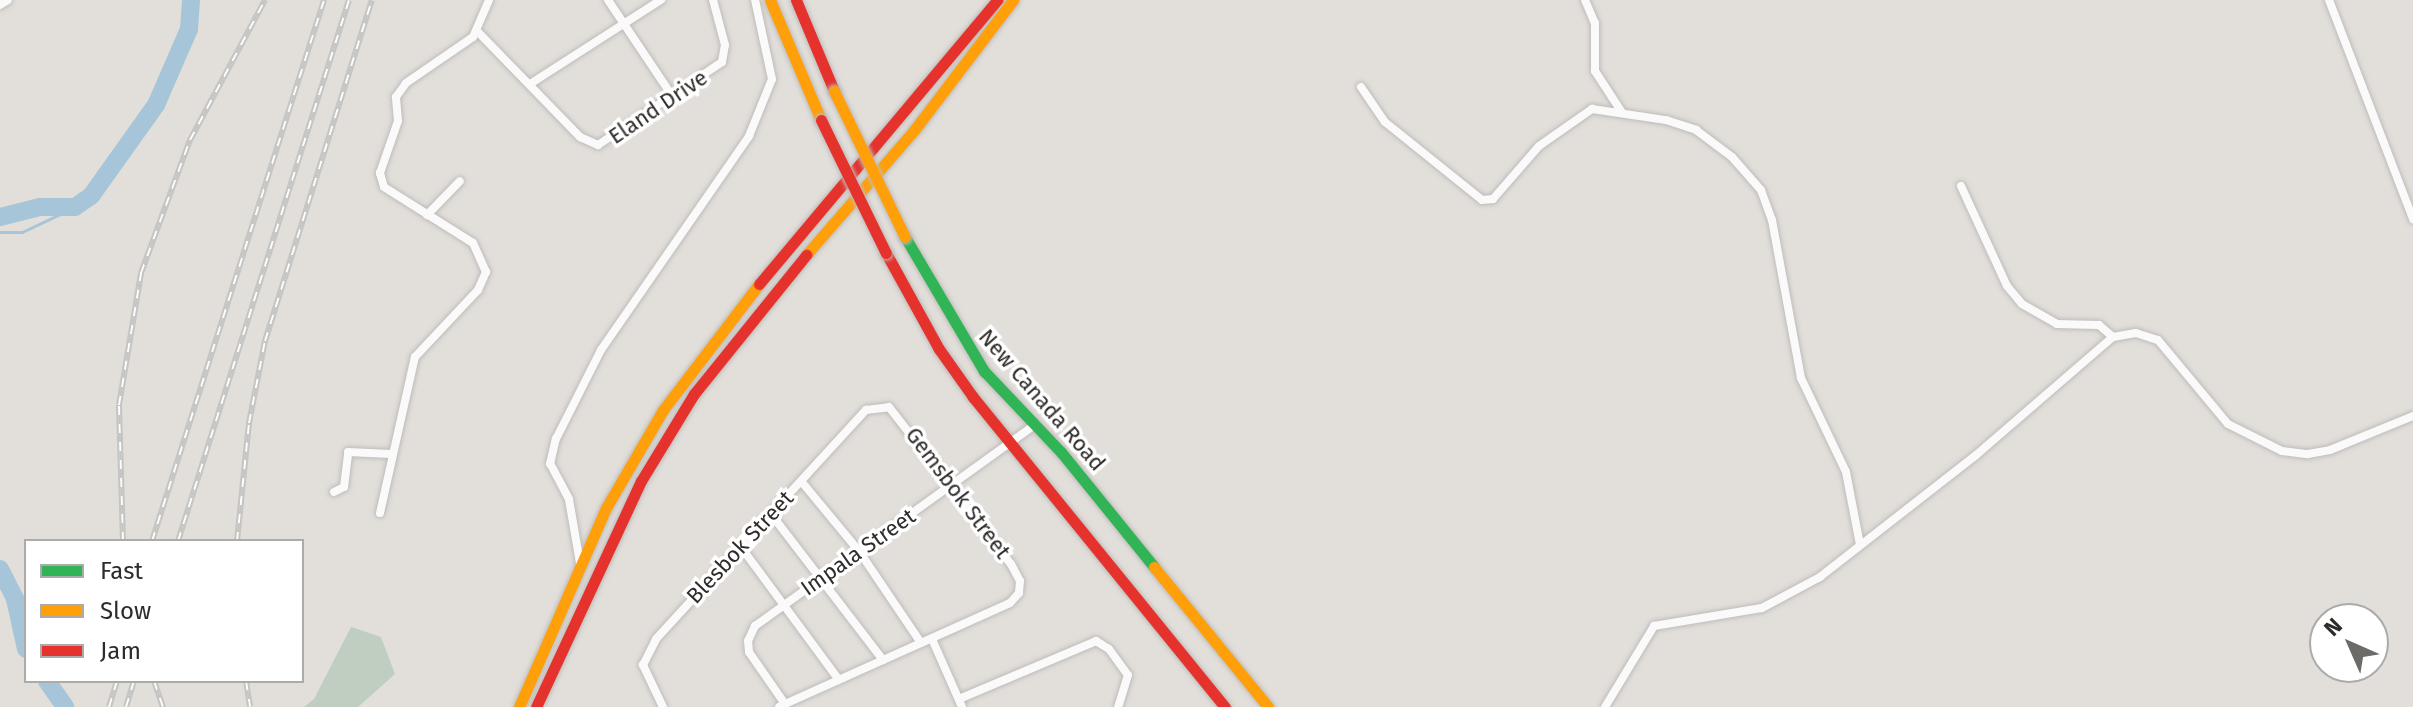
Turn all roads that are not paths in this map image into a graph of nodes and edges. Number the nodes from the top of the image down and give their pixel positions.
1 (8, 0) edge
2 (489, 0) edge
3 (608, 0) edge
4 (661, 0) edge
5 (713, 0) edge
6 (755, 0) edge
7 (770, 0) edge
8 (796, 0) edge
9 (997, 0) edge
10 (1013, 0) edge
11 (1585, 0) edge
12 (2329, 0) edge
13 (0, 5) edge
14 (623, 24) junction
15 (477, 31) junction
16 (530, 84) junction
17 (1361, 87) dead end
18 (673, 97) junction
19 (1622, 112) junction
20 (460, 181) dead end
21 (1961, 186) dead end
22 (427, 215) junction
23 (2413, 219) edge
24 (2113, 337) junction
25 (880, 405) joint
26 (2413, 416) edge
27 (1036, 424) junction
28 (1010, 445) junction
29 (391, 454) junction
30 (801, 481) junction
31 (954, 484) junction
32 (334, 492) dead end
33 (380, 513) dead end
34 (771, 514) junction
35 (1860, 545) junction
36 (741, 547) junction
37 (859, 551) junction
38 (580, 563) junction
39 (822, 578) junction
40 (787, 603) junction
41 (932, 639) junction
42 (921, 643) junction
43 (883, 660) junction
44 (839, 680) junction
45 (960, 703) edge
46 (782, 706) edge
47 (519, 707) edge
48 (536, 707) edge
49 (663, 707) edge
50 (1118, 707) edge
51 (1225, 707) edge
52 (1268, 707) edge
53 (1605, 707) edge

1 - 13 street
2 - 15 street
3 - 14 street
4 - 14 street
5 - 18 street, Eland Drive
6 - 38 street
7 - 28 main road, New Canada Road, bridge
8 - 27 main road, New Canada Road, bridge
9 - 38 main road
10 - 48 main road
11 - 19 street
12 - 23 street
14 - 16 street
14 - 18 street
15 - 16 street, Eland Drive
15 - 22 street
16 - 18 street, Eland Drive
17 - 19 street
19 - 35 street
20 - 22 street
21 - 24 street
22 - 29 street
24 - 26 street
24 - 35 street
25 - 30 street, Blesbok Street
25 - 31 street, Gemsbok Street
27 - 28 street, Impala Street
27 - 52 main road, New Canada Road
28 - 31 street, Impala Street
28 - 51 main road, New Canada Road
29 - 32 street
29 - 33 street
30 - 34 street, Blesbok Street
30 - 37 street
31 - 37 street, Impala Street
31 - 41 street, Gemsbok Street
34 - 36 street, Blesbok Street
34 - 39 street
35 - 53 street
36 - 40 street
36 - 49 street, Blesbok Street
37 - 39 street, Impala Street
37 - 42 street
38 - 47 main road
39 - 40 street, Impala Street
39 - 43 street
40 - 44 street
40 - 46 street, Impala Street
41 - 42 street
41 - 45 street
42 - 43 street
43 - 44 street
44 - 46 street
45 - 50 street

